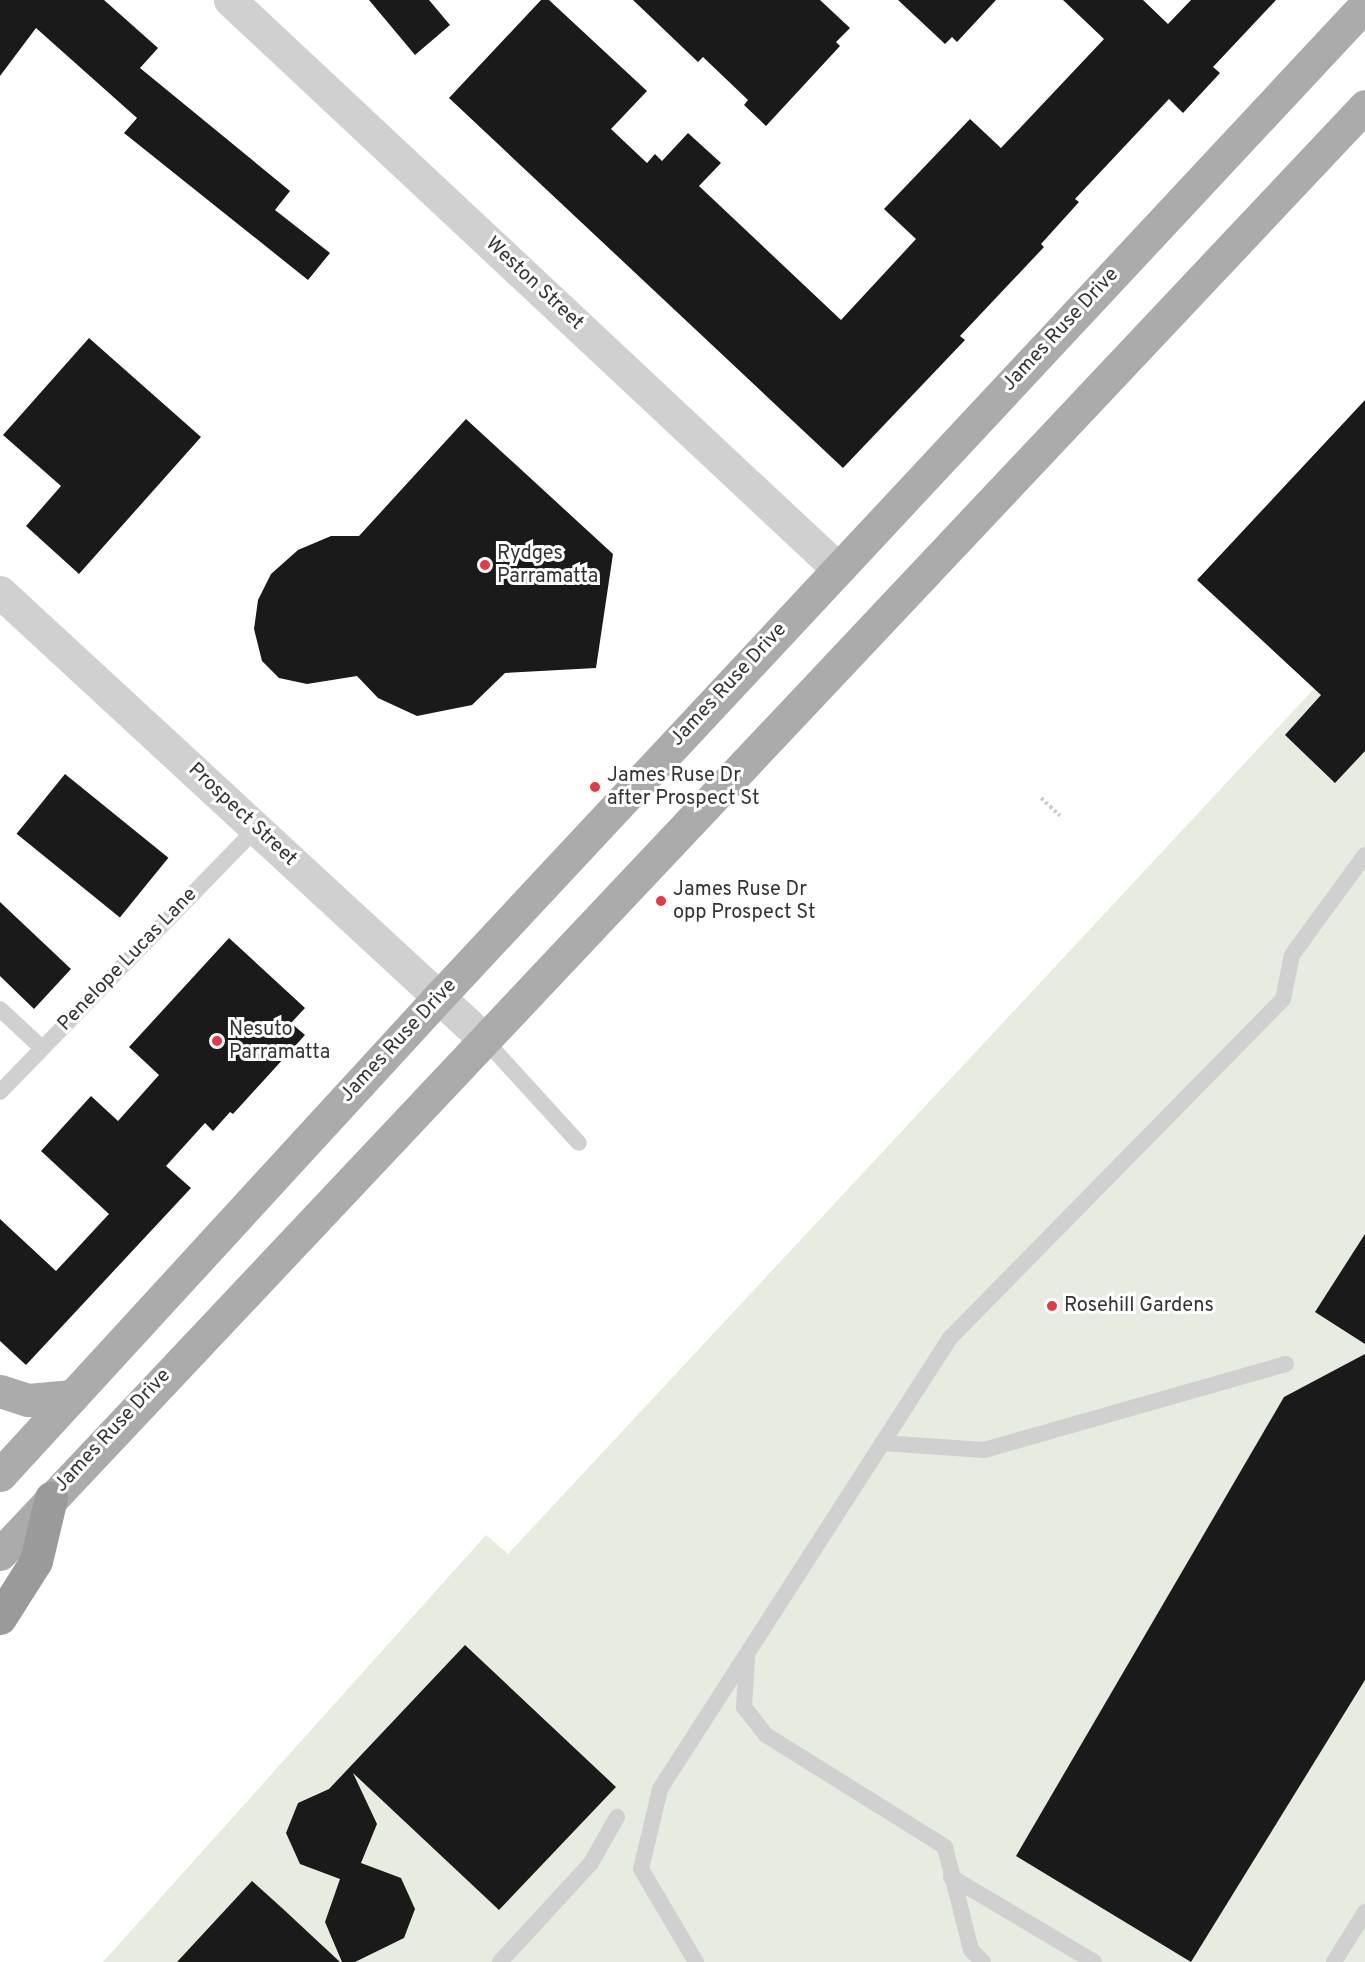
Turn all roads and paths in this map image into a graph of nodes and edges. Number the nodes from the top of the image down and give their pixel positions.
1 (230, 0) edge
2 (1365, 5) edge
3 (1365, 106) edge
4 (838, 569) junction
5 (0, 592) edge
6 (1041, 798) dead end
7 (1060, 816) dead end
8 (257, 828) junction
9 (1365, 855) edge
10 (438, 998) junction
11 (0, 1009) edge
12 (483, 1038) junction
13 (42, 1047) junction
14 (0, 1092) edge
15 (579, 1143) dead end
16 (1286, 1364) dead end
17 (0, 1391) edge
18 (73, 1396) junction
19 (883, 1443) junction
20 (0, 1475) edge
21 (51, 1498) junction
22 (0, 1554) edge
23 (0, 1618) edge
24 (747, 1657) junction
25 (617, 1817) dead end
26 (951, 1877) junction
27 (1365, 1912) edge
28 (500, 1962) edge
29 (696, 1962) edge
30 (984, 1962) edge
31 (1094, 1962) edge
32 (1334, 1962) edge

1 - 4 street, Weston Street
2 - 4 main road, James Ruse Drive
3 - 12 main road, James Ruse Drive
4 - 10 main road, James Ruse Drive
5 - 8 street, Prospect Street
6 - 7 path
8 - 10 street, Prospect Street
8 - 13 lane, Penelope Lucas Lane
9 - 19 lane
10 - 12 street, Prospect Street
10 - 18 main road, James Ruse Drive
11 - 13 lane
12 - 15 lane
12 - 21 main road, James Ruse Drive
13 - 14 lane, Penelope Lucas Lane
16 - 19 lane
17 - 18 main road
18 - 20 main road, James Ruse Drive
19 - 24 lane
21 - 22 main road, James Ruse Drive
21 - 23 highway
24 - 26 lane
24 - 29 lane
25 - 28 lane
26 - 30 lane
26 - 31 lane
27 - 32 lane

